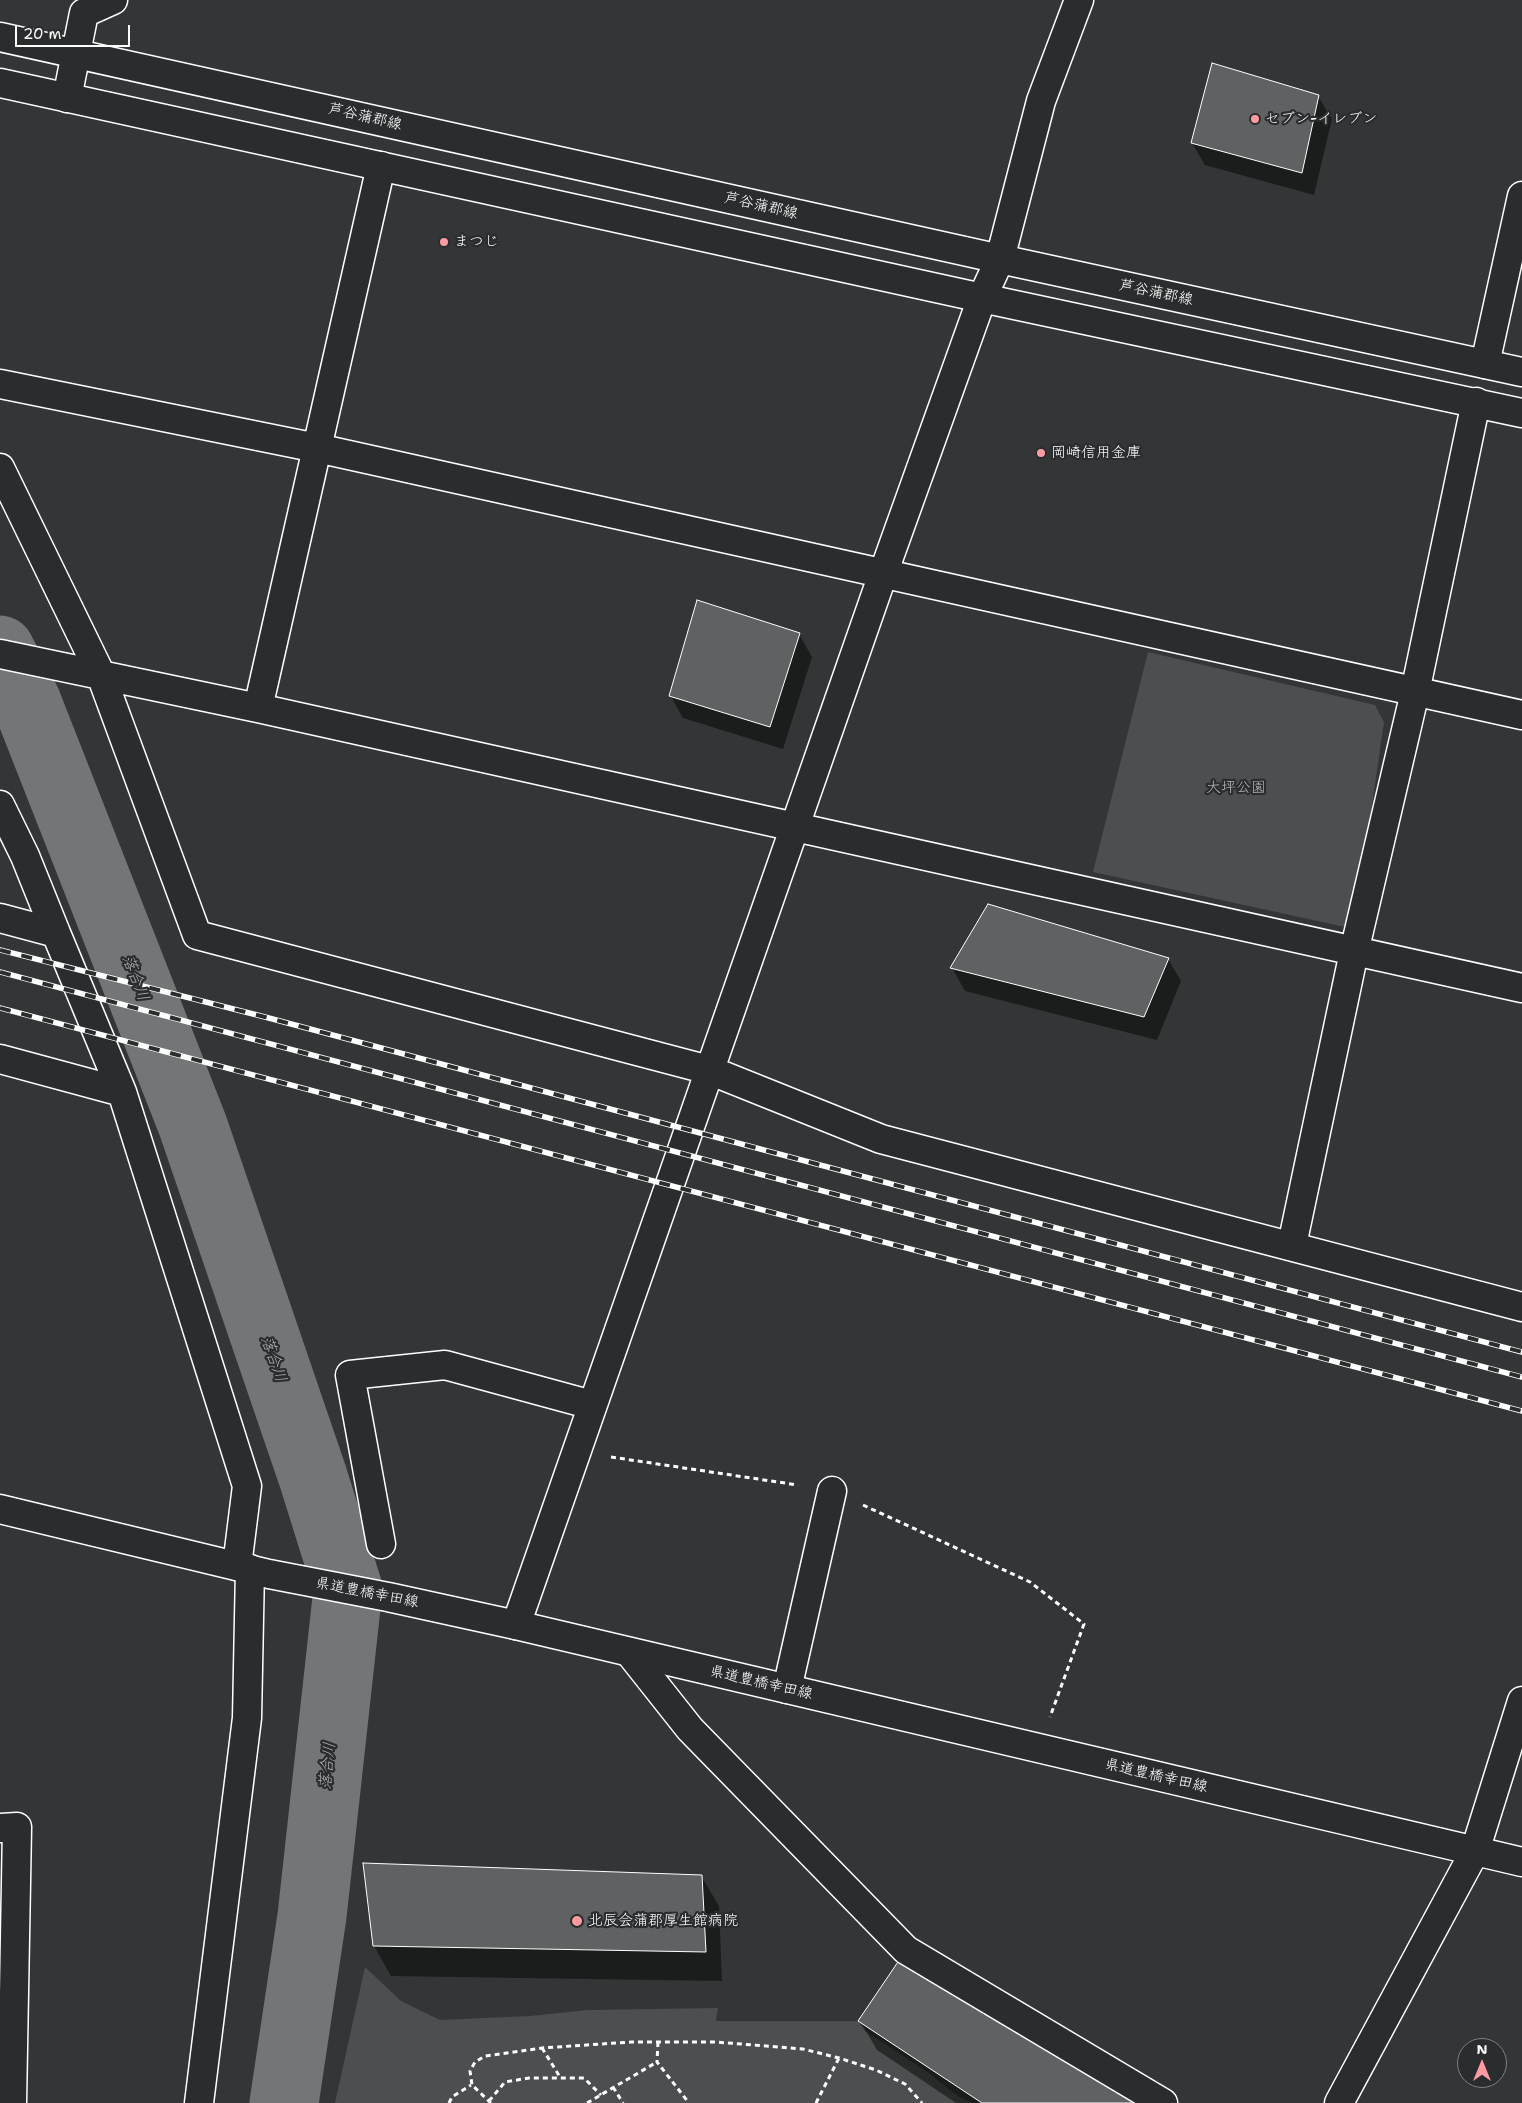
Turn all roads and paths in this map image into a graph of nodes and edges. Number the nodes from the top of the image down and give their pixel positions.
1 (113, 0) edge
2 (1079, 0) edge
3 (0, 36) edge
4 (76, 52) junction
5 (0, 84) edge
6 (67, 98) junction
7 (381, 166) junction
8 (1522, 196) edge
9 (1000, 259) junction
10 (982, 298) junction
11 (1485, 364) junction
12 (1522, 372) edge
13 (0, 384) edge
14 (1476, 402) junction
15 (1522, 412) edge
16 (317, 448) junction
17 (0, 468) edge
18 (883, 574) junction
19 (0, 654) edge
20 (101, 675) junction
21 (1415, 692) junction
22 (258, 708) junction
23 (1522, 715) edge
24 (0, 805) edge
25 (794, 826) junction
26 (0, 918) edge
27 (56, 933) junction
28 (1354, 952) junction
29 (1522, 988) edge
30 (0, 1059) edge
31 (709, 1070) junction
32 (122, 1092) junction
33 (1292, 1245) junction
34 (1522, 1306) edge
35 (592, 1405) junction
36 (576, 1451) junction
37 (832, 1491) junction
38 (0, 1509) edge
39 (381, 1544) dead end
40 (252, 1570) junction
41 (516, 1625) junction
42 (629, 1652) junction
43 (787, 1689) junction
44 (1522, 1701) edge
45 (1039, 1748) junction
46 (0, 1828) edge
47 (1475, 1852) junction
48 (1522, 1862) edge
49 (658, 2042) junction
50 (542, 2048) junction
51 (839, 2058) junction
52 (657, 2062) junction
53 (560, 2077) junction
54 (472, 2085) junction
55 (613, 2087) junction
56 (601, 2095) junction
57 (490, 2102) edge
58 (12, 2103) edge
59 (199, 2103) edge
60 (448, 2103) edge
61 (587, 2103) edge
62 (623, 2103) edge
63 (689, 2103) edge
64 (816, 2103) edge
65 (922, 2103) edge
66 (1162, 2103) edge
67 (1339, 2103) edge

1 - 4 street
2 - 9 street
3 - 4 street, 芦谷蒲郡線
4 - 6 street
4 - 9 street, 芦谷蒲郡線
5 - 6 street
6 - 7 street
7 - 10 street
7 - 16 street
8 - 11 street
9 - 10 street
9 - 11 street, 芦谷蒲郡線
10 - 14 street
10 - 18 street
11 - 12 street, 芦谷蒲郡線
13 - 16 street
14 - 15 street
14 - 21 street
16 - 18 street
16 - 22 street
17 - 20 street
18 - 21 street
18 - 25 street
19 - 20 street
20 - 22 street
20 - 31 street
21 - 23 street
21 - 28 street
22 - 25 street
24 - 27 street
25 - 28 street
25 - 31 street
26 - 27 street
27 - 32 street
28 - 29 street
28 - 33 street
30 - 32 street
31 - 33 street
31 - 35 street
32 - 40 street
33 - 34 street
35 - 36 street
35 - 39 street
36 - 37 path
36 - 41 street
37 - 43 street
37 - 45 path
38 - 40 street, 県道豊橋幸田線
40 - 41 street, 県道豊橋幸田線
40 - 59 street
41 - 42 street, 県道豊橋幸田線
42 - 43 street, 県道豊橋幸田線
42 - 66 street
43 - 45 street, 県道豊橋幸田線
44 - 47 street
45 - 47 street, 県道豊橋幸田線
46 - 58 street
47 - 48 street, 県道豊橋幸田線
47 - 67 street
49 - 50 path
49 - 51 path
49 - 52 path
50 - 53 path
50 - 54 path
51 - 64 path
51 - 65 path
52 - 55 path
52 - 63 path
53 - 56 path
53 - 57 path
54 - 57 path
54 - 60 path
55 - 56 path
55 - 62 path
56 - 61 path

